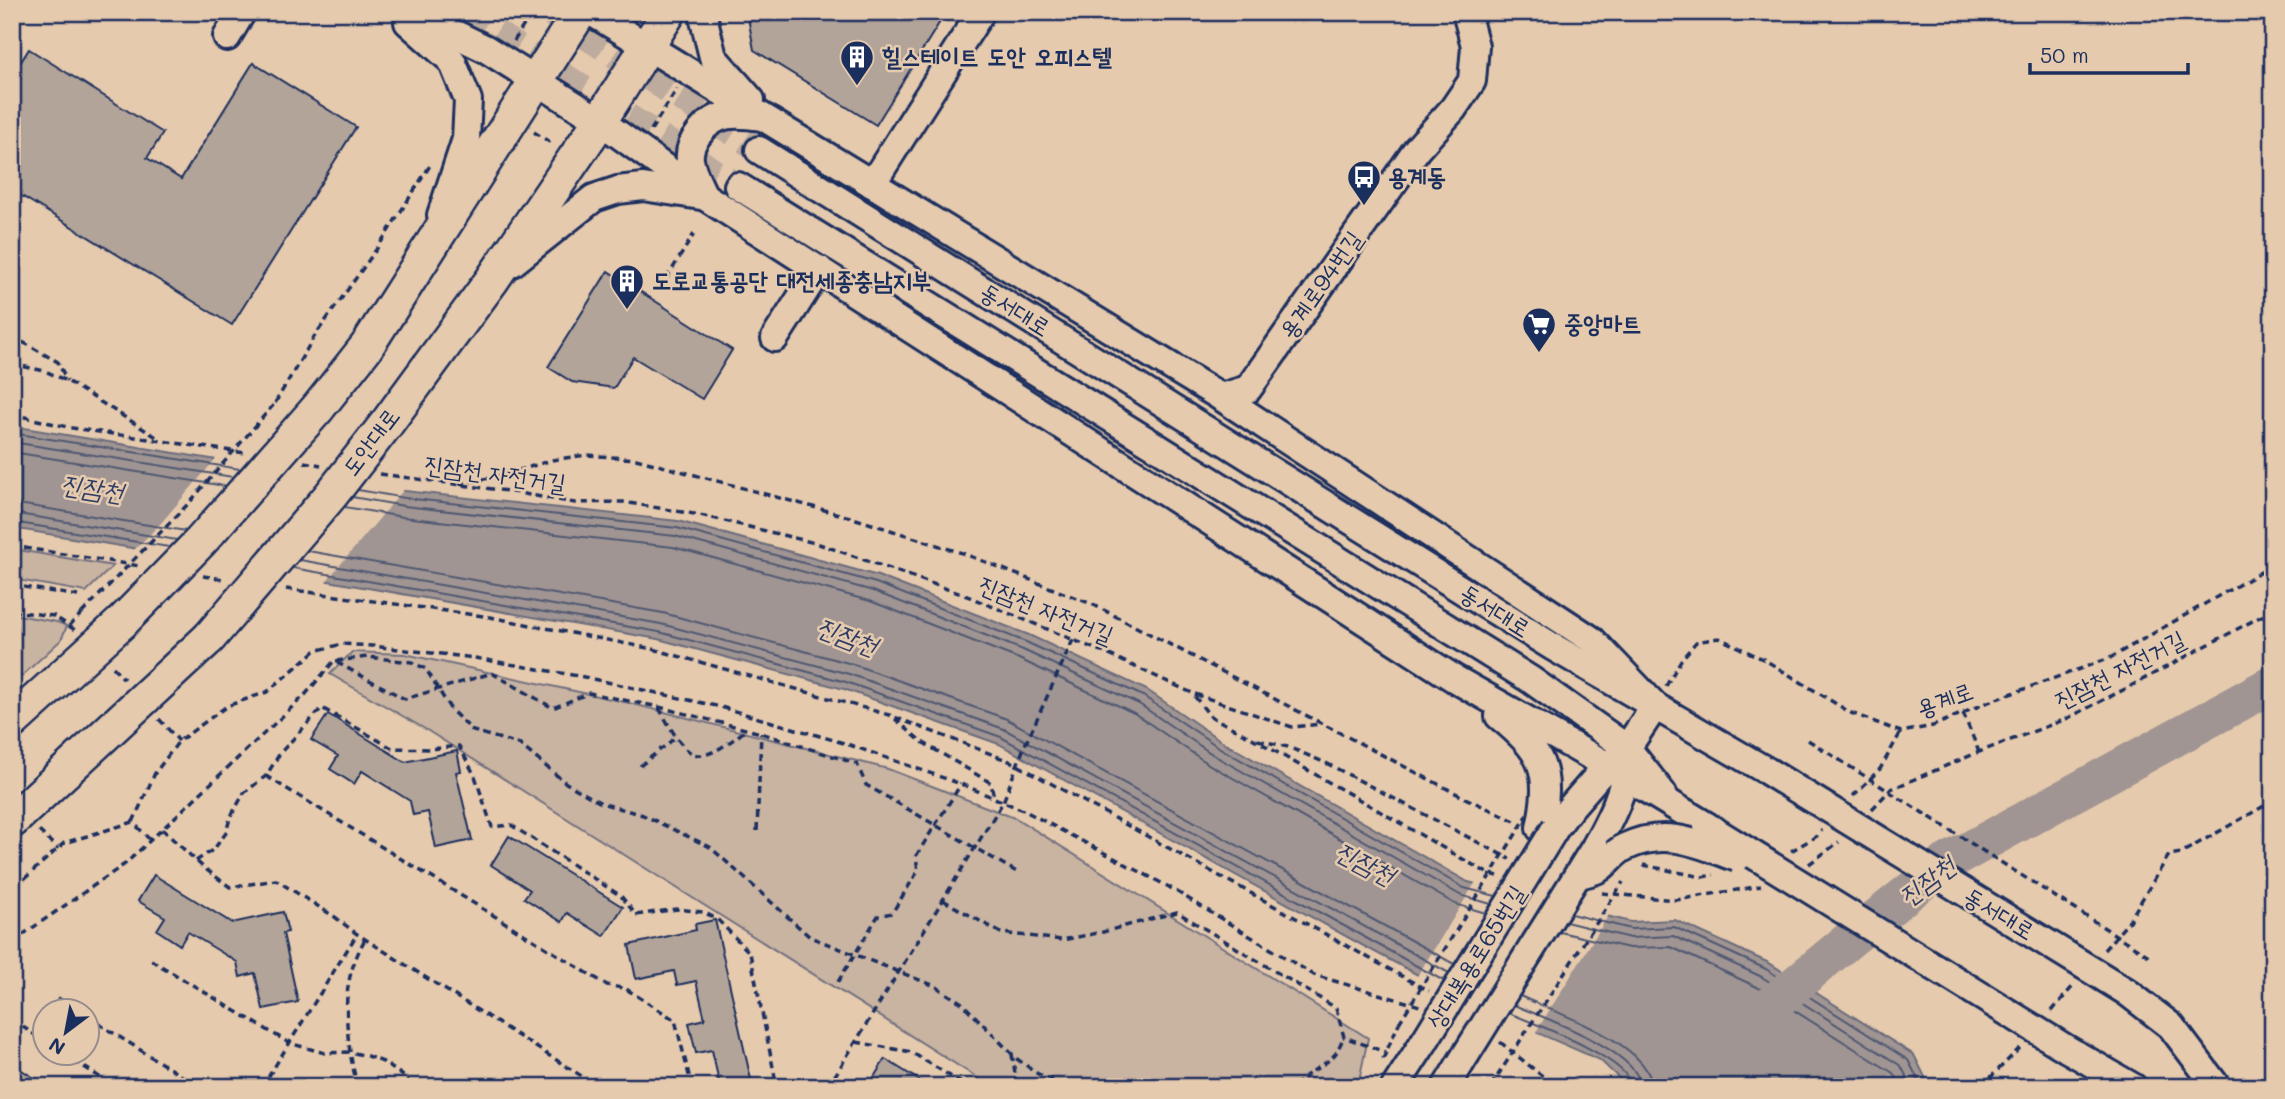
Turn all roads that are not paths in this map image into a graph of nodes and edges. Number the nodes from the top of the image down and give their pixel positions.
1 (242, 12) edge
2 (396, 12) edge
3 (410, 12) edge
4 (580, 12) edge
5 (591, 12) edge
6 (669, 12) edge
7 (705, 12) edge
8 (981, 12) edge
9 (1466, 12) edge
10 (227, 37) dead end
11 (647, 47) junction
12 (535, 81) junction
13 (765, 118) junction
14 (600, 121) junction
15 (758, 150) tunnel mouth
16 (872, 184) junction
17 (738, 186) tunnel mouth
18 (704, 196) junction
19 (427, 254) junction
20 (819, 269) junction
21 (492, 280) junction
22 (775, 338) dead end
23 (1221, 397) junction
24 (1455, 679) junction
25 (1655, 706) junction
26 (12, 722) edge
27 (1628, 748) junction
28 (1617, 771) junction
29 (1670, 804) junction
30 (12, 821) edge
31 (1537, 830) junction
32 (1776, 869) junction
33 (1586, 884) junction
34 (1395, 1087) edge
35 (1446, 1087) edge
36 (2133, 1087) edge
37 (2217, 1087) edge

1 - 10 street
2 - 19 street
3 - 12 street
4 - 12 main road
5 - 11 street
6 - 11 main road, 도안대로
7 - 13 street
8 - 16 street
9 - 23 street, 용계로94번길
11 - 13 street
11 - 14 main road, 도안대로
12 - 14 street
12 - 19 main road
13 - 16 street
13 - 18 street
14 - 18 street
14 - 21 main road, 도안대로
15 - 25 street, 동서대로
16 - 23 street
17 - 27 street, 동서대로
18 - 20 street
18 - 21 street
19 - 26 main road, bridge
20 - 22 street
20 - 24 street
21 - 30 main road, 도안대로, bridge
23 - 25 street
24 - 28 street
24 - 31 street
25 - 27 street, 상대복용로65번길
25 - 37 street, 동서대로, bridge
27 - 28 street, 상대복용로65번길
27 - 29 street, 동서대로
28 - 29 street
28 - 31 street, 상대복용로65번길
28 - 33 street, 상대복용로65번길, bridge
29 - 32 street, bridge
31 - 34 street, 상대복용로65번길, bridge
32 - 33 street, bridge
32 - 36 street, bridge
33 - 35 street, 상대복용로65번길, bridge

